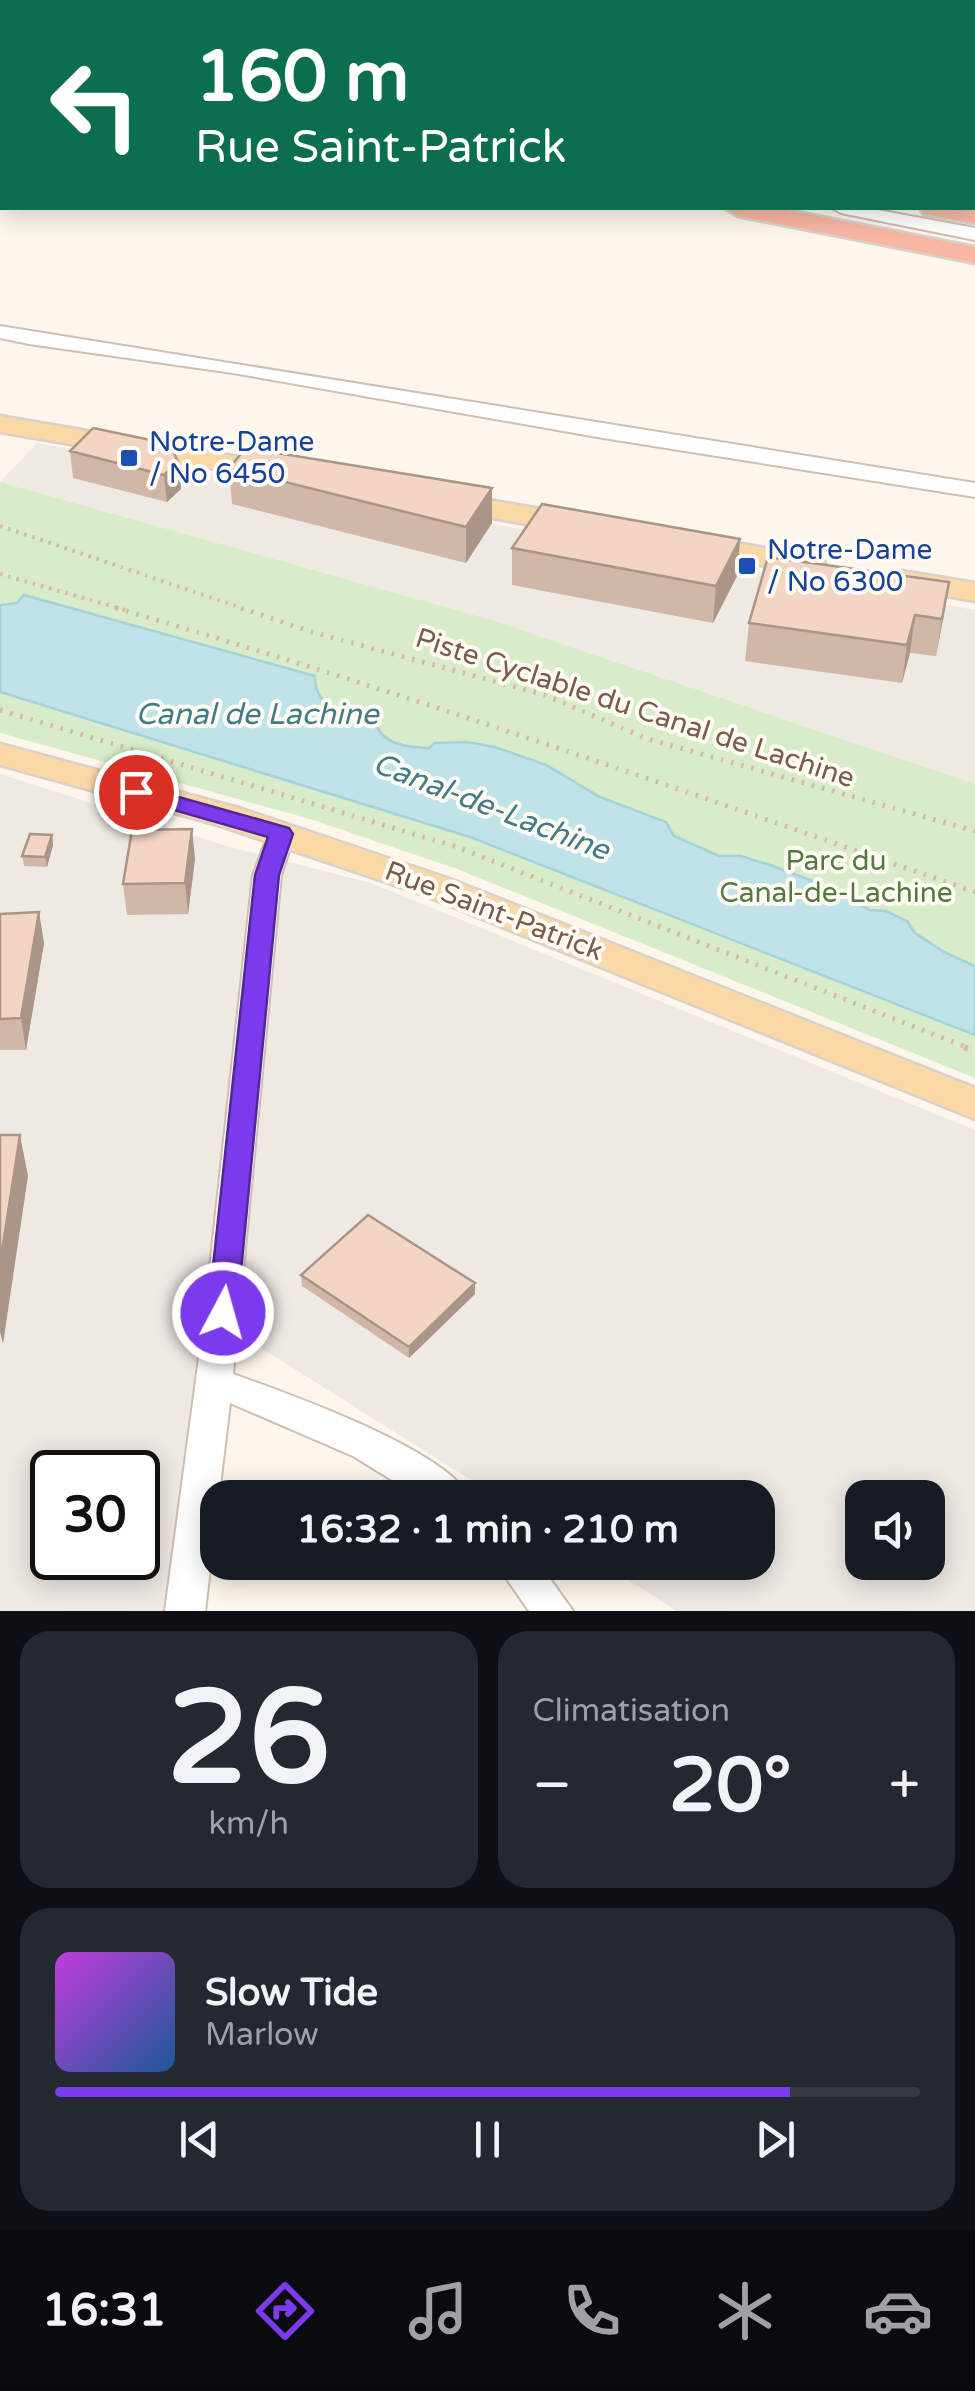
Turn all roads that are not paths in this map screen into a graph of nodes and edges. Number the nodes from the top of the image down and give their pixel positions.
1 (748, 210) edge
2 (851, 210) edge
3 (945, 210) edge
4 (975, 215) edge
5 (975, 234) edge
6 (975, 255) edge
7 (0, 332) edge
8 (1, 426) edge
9 (310, 478) edge
10 (975, 490) edge
11 (428, 498) edge
12 (602, 528) edge
13 (658, 538) edge
14 (843, 570) edge
15 (881, 576) edge
16 (975, 592) edge
17 (0, 754) edge
18 (281, 834) junction
19 (975, 1104) edge
20 (214, 1382) junction
21 (427, 1480) edge
22 (528, 1580) edge
23 (185, 1611) edge
24 (553, 1611) edge

1 - 6 highway
2 - 5 street
3 - 4 highway
7 - 10 street
8 - 9 main road
11 - 12 main road
13 - 14 main road
15 - 16 main road
17 - 18 main road, Rue Saint-Patrick
18 - 19 main road, Rue Saint-Patrick
18 - 20 street
20 - 21 street
20 - 23 street
22 - 24 street

